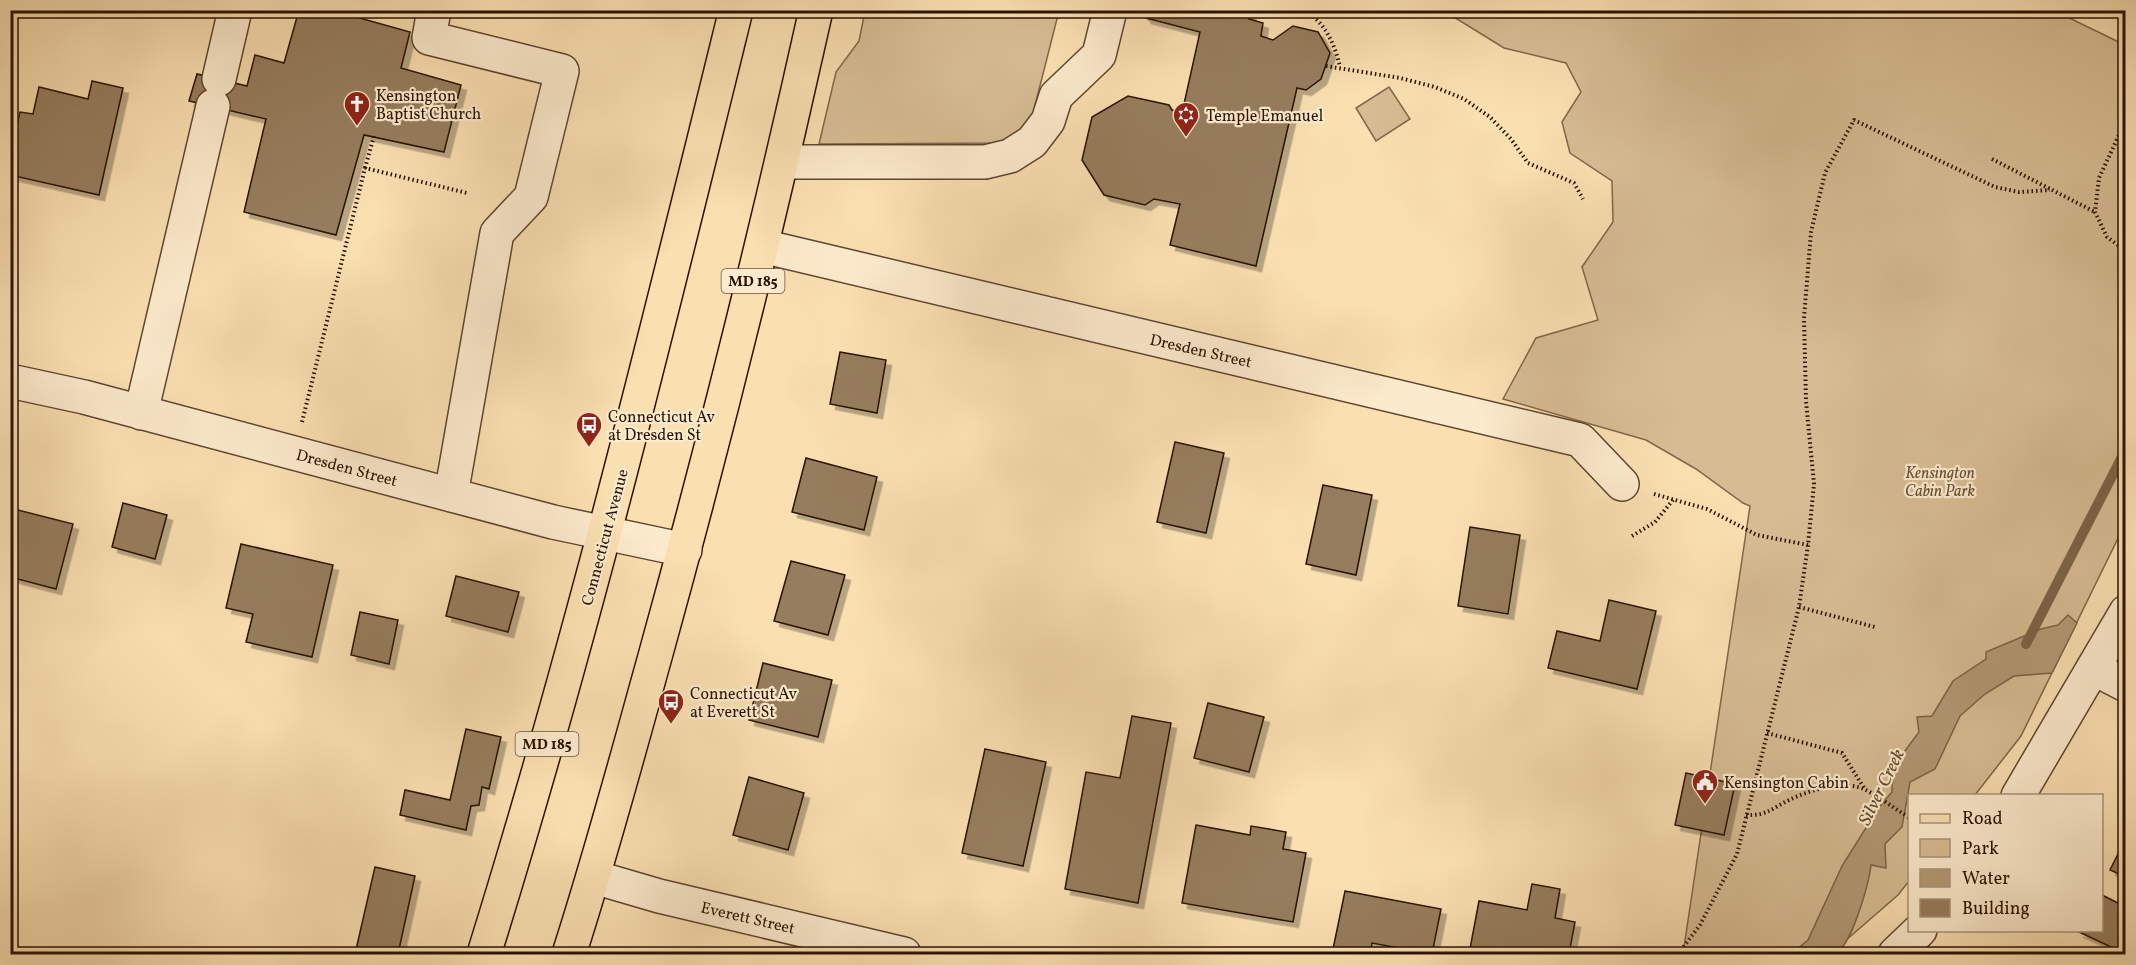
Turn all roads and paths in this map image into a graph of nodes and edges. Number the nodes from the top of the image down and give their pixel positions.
1 (235, 10) edge
2 (434, 10) edge
3 (736, 10) edge
4 (816, 10) edge
5 (1301, 10) edge
6 (1107, 24) edge
7 (1326, 66) dead end
8 (1340, 67) junction
9 (2126, 130) edge
10 (374, 136) dead end
11 (1992, 159) dead end
12 (782, 162) junction
13 (365, 168) junction
14 (2050, 190) junction
15 (467, 193) dead end
16 (1583, 199) dead end
17 (2095, 212) junction
18 (762, 246) junction
19 (2126, 251) edge
20 (10, 381) edge
21 (141, 413) junction
22 (302, 422) dead end
23 (1622, 484) joint
24 (451, 495) junction
25 (1672, 500) junction
26 (606, 532) junction
27 (1632, 536) dead end
28 (1808, 545) junction
29 (685, 550) junction
30 (1799, 607) junction
31 (2126, 612) edge
32 (1875, 627) dead end
33 (2093, 668) junction
34 (2126, 685) edge
35 (1767, 733) junction
36 (1864, 789) junction
37 (2019, 794) edge
38 (1746, 815) junction
39 (1908, 817) edge
40 (594, 877) junction
41 (1918, 932) edge
42 (484, 954) edge
43 (569, 954) edge
44 (904, 954) edge
45 (1678, 954) edge
46 (1895, 954) edge

1 - 21 street
2 - 24 street
3 - 26 main road, Connecticut Avenue / MD 185
4 - 12 main road, MD 185
5 - 8 path
6 - 12 street
7 - 8 path
8 - 16 path
9 - 17 path
10 - 13 path
11 - 14 path
12 - 18 main road, MD 185
13 - 15 path
13 - 22 path
14 - 17 path
14 - 28 path
17 - 19 path
18 - 23 street, Dresden Street
18 - 29 main road, MD 185
20 - 21 street, Dresden Street
21 - 24 street, Dresden Street
23 - 25 path
24 - 26 street, Dresden Street
25 - 27 path
25 - 28 path
26 - 29 street, Dresden Street
26 - 42 main road, Connecticut Avenue / MD 185
28 - 30 path
29 - 40 main road, MD 185
30 - 32 path
30 - 35 path
31 - 33 street
33 - 34 street
33 - 37 street
35 - 36 path
35 - 38 path
36 - 38 path
36 - 39 path
38 - 45 path
40 - 43 main road, MD 185
40 - 44 street, Everett Street
41 - 46 street

